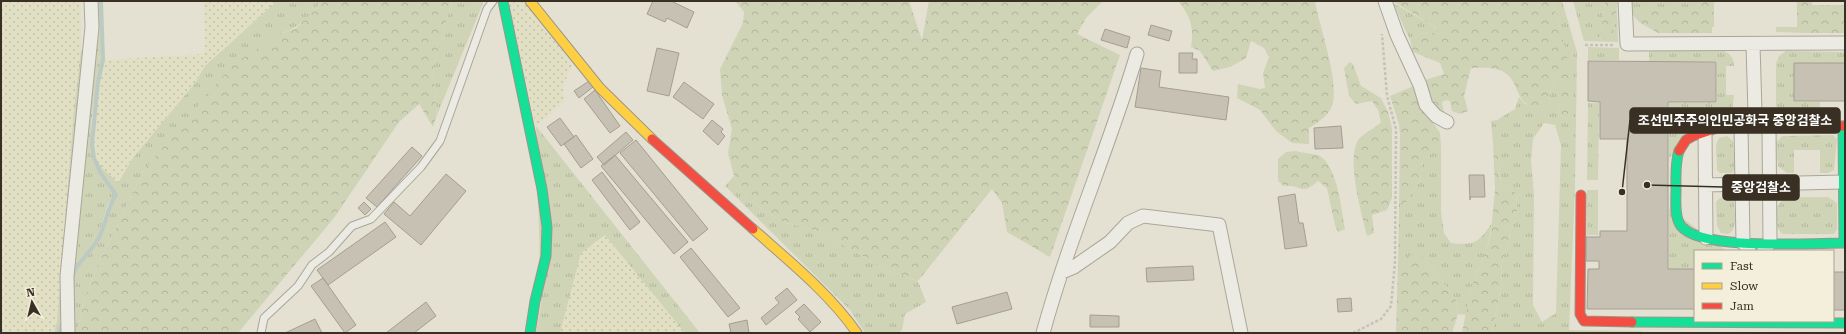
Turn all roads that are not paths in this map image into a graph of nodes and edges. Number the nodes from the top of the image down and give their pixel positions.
1 (91, 1) edge
2 (493, 1) edge
3 (503, 1) edge
4 (530, 1) edge
5 (1385, 1) edge
6 (1625, 1) edge
7 (1845, 43) edge
8 (1753, 44) junction
9 (1137, 54) dead end
10 (1755, 112) junction
11 (1447, 122) dead end
12 (1741, 127) junction
13 (1768, 127) junction
14 (1705, 130) junction
15 (1843, 182) junction
16 (1742, 184) junction
17 (1769, 184) junction
18 (1705, 185) junction
19 (1581, 195) dead end
20 (1706, 238) junction
21 (1747, 247) edge
22 (1766, 247) edge
23 (1062, 272) junction
24 (1845, 324) edge
25 (1756, 326) edge
26 (68, 333) edge
27 (261, 333) edge
28 (530, 333) edge
29 (857, 333) edge
30 (1043, 333) edge
31 (1241, 333) edge

1 - 26 street
2 - 27 lane
3 - 28 street
4 - 29 street
5 - 11 street
6 - 8 street
7 - 8 street
8 - 10 street
9 - 23 street
10 - 12 street
10 - 13 street
12 - 13 street
12 - 14 street
12 - 16 street
13 - 15 street
13 - 17 street
14 - 18 street
14 - 20 street
15 - 17 street
15 - 22 street
16 - 17 street
16 - 18 street
16 - 21 street
17 - 22 street
18 - 20 street
19 - 25 street
20 - 21 street
21 - 22 street
23 - 30 street
23 - 31 street
24 - 25 street

